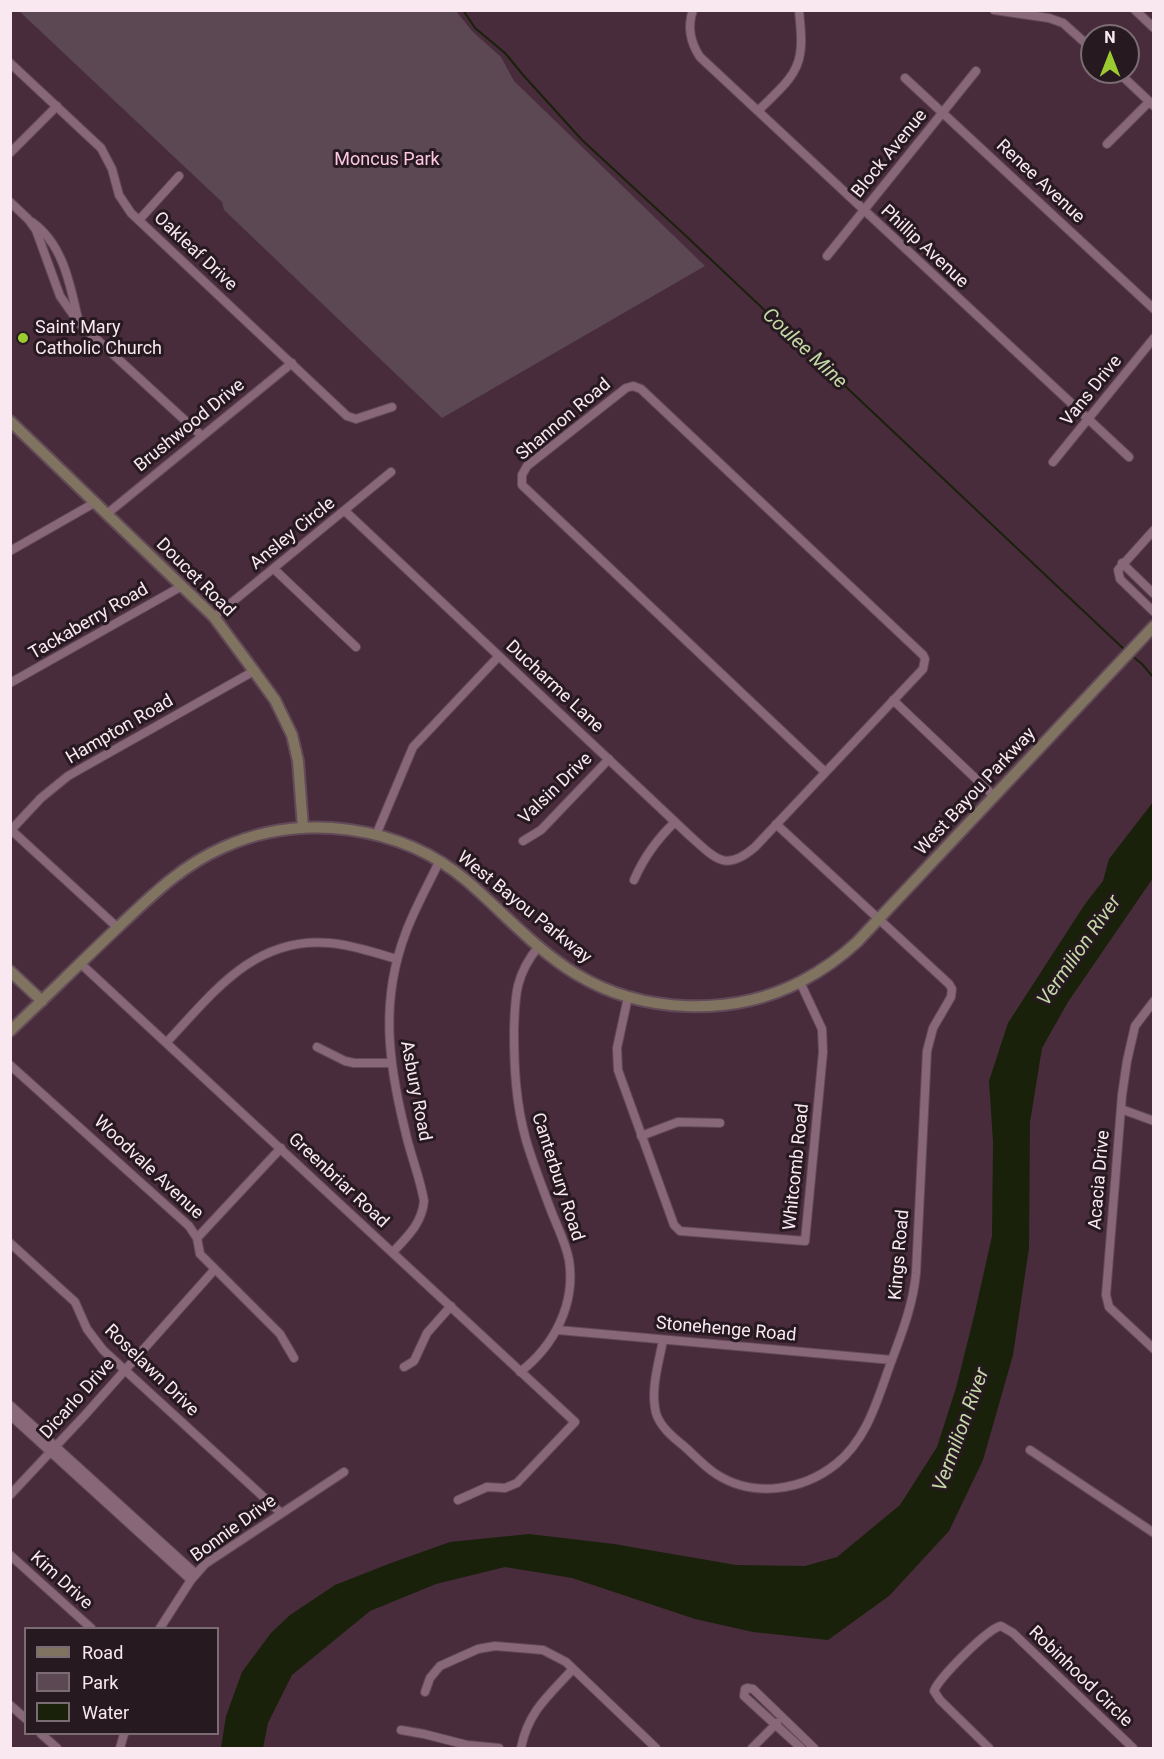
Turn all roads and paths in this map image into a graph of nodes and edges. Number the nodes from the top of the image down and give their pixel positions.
1 (693, 10) edge
2 (799, 10) edge
3 (994, 10) edge
4 (1134, 10) edge
5 (1154, 28) edge
6 (1080, 38) edge
7 (10, 63) edge
8 (976, 71) dead end
9 (905, 78) dead end
10 (1130, 84) edge
11 (1151, 104) edge
12 (57, 106) junction
13 (758, 111) junction
14 (943, 112) junction
15 (1107, 144) dead end
16 (10, 153) edge
17 (179, 176) dead end
18 (10, 202) edge
19 (863, 210) junction
20 (28, 219) junction
21 (139, 220) junction
22 (827, 256) dead end
23 (1154, 309) edge
24 (79, 323) junction
25 (1154, 338) edge
26 (292, 363) junction
27 (392, 407) dead end
28 (1088, 420) junction
29 (12, 425) edge
30 (202, 436) junction
31 (1129, 457) dead end
32 (1053, 462) dead end
33 (391, 472) dead end
34 (96, 502) junction
35 (345, 511) junction
36 (108, 513) junction
37 (1154, 530) edge
38 (10, 551) edge
39 (1122, 563) junction
40 (274, 569) junction
41 (182, 586) junction
42 (1154, 594) edge
43 (1154, 612) edge
44 (214, 617) junction
45 (1154, 626) edge
46 (356, 647) dead end
47 (499, 656) junction
48 (254, 671) junction
49 (10, 683) edge
50 (892, 700) junction
51 (609, 759) junction
52 (825, 772) junction
53 (994, 796) junction
54 (675, 822) junction
55 (777, 824) junction
56 (303, 828) junction
57 (11, 829) edge
58 (376, 835) junction
59 (524, 841) dead end
60 (750, 852) joint
61 (439, 862) junction
62 (634, 880) dead end
63 (879, 920) junction
64 (117, 928) junction
65 (539, 946) junction
66 (397, 959) junction
67 (80, 963) junction
68 (10, 971) edge
69 (800, 982) junction
70 (628, 997) junction
71 (42, 1001) junction
72 (1154, 1001) edge
73 (10, 1031) edge
74 (167, 1042) junction
75 (317, 1047) dead end
76 (391, 1063) junction
77 (10, 1065) edge
78 (1121, 1109) junction
79 (1154, 1121) edge
80 (720, 1123) dead end
81 (641, 1136) junction
82 (281, 1148) junction
83 (197, 1238) junction
84 (10, 1243) edge
85 (393, 1252) junction
86 (215, 1269) junction
87 (451, 1306) junction
88 (558, 1330) junction
89 (663, 1340) junction
90 (1154, 1349) edge
91 (294, 1358) dead end
92 (892, 1360) junction
93 (404, 1367) dead end
94 (125, 1370) junction
95 (520, 1372) junction
96 (10, 1406) edge
97 (10, 1415) edge
98 (53, 1449) junction
99 (1030, 1450) dead end
100 (344, 1472) dead end
101 (10, 1495) edge
102 (458, 1500) dead end
103 (281, 1513) junction
104 (1154, 1533) edge
105 (10, 1555) edge
106 (193, 1577) junction
107 (89, 1627) edge
108 (161, 1627) edge
109 (572, 1670) junction
110 (425, 1692) dead end
111 (10, 1706) edge
112 (24, 1717) edge
113 (782, 1717) junction
114 (775, 1725) junction
115 (401, 1730) dead end
116 (42, 1735) edge
117 (655, 1748) edge
118 (57, 1749) edge
119 (499, 1749) edge
120 (521, 1749) edge
121 (752, 1749) edge
122 (801, 1749) edge
123 (814, 1749) edge
124 (988, 1749) edge
125 (1133, 1749) edge

1 - 13 street, Phillip Avenue
2 - 13 street
3 - 6 street
4 - 5 street
7 - 12 street, Oakleaf Drive
8 - 14 street, Block Avenue
9 - 14 street, Renee Avenue
10 - 11 street
11 - 15 street
12 - 16 street
12 - 21 street, Oakleaf Drive
13 - 19 street, Phillip Avenue
14 - 19 street, Block Avenue
14 - 23 street, Renee Avenue
17 - 21 street
18 - 20 street
19 - 22 street, Block Avenue
19 - 28 street, Phillip Avenue
20 - 24 street
20 - 24 street
21 - 26 street, Oakleaf Drive
24 - 30 street
25 - 28 street, Vans Drive
26 - 27 street, Oakleaf Drive
26 - 30 street, Brushwood Drive
28 - 31 street, Phillip Avenue
28 - 32 street, Vans Drive
29 - 34 street, Doucet Road
30 - 36 street, Brushwood Drive
33 - 35 street, Ansley Circle
34 - 36 street, Doucet Road
34 - 38 street
35 - 40 street, Ansley Circle
35 - 47 street, Ducharme Lane
36 - 41 street, Doucet Road
37 - 39 street
39 - 42 street
39 - 43 street
40 - 44 street, Ansley Circle
40 - 46 street
41 - 44 street, Doucet Road
41 - 49 street, Tackaberry Road
44 - 48 street, Doucet Road
45 - 53 street, West Bayou Parkway
47 - 51 street, Ducharme Lane
47 - 58 street
48 - 56 street, Doucet Road
48 - 57 street, Hampton Road
50 - 52 street, Shannon Road
50 - 52 street, Shannon Road
50 - 53 street
51 - 54 street, Ducharme Lane
51 - 59 street, Valsin Drive
52 - 55 street, Shannon Road
53 - 63 street, West Bayou Parkway
54 - 60 street, Ducharme Lane
54 - 62 street
55 - 60 street, Shannon Road
55 - 63 street, Kings Road
56 - 58 street, West Bayou Parkway
56 - 64 street, West Bayou Parkway
57 - 64 street
58 - 61 street, West Bayou Parkway
61 - 65 street, West Bayou Parkway
61 - 66 street, Asbury Road
63 - 69 street, West Bayou Parkway
63 - 92 street, Kings Road
64 - 67 street, West Bayou Parkway
65 - 70 street, West Bayou Parkway
65 - 88 street, Canterbury Road
66 - 74 street
66 - 76 street, Asbury Road
67 - 71 street, West Bayou Parkway
67 - 74 street, Greenbriar Road
68 - 71 street
69 - 70 street, West Bayou Parkway
69 - 81 street, Whitcomb Road
70 - 81 street, Whitcomb Road
71 - 73 street, West Bayou Parkway
72 - 78 street, Acacia Drive
74 - 82 street, Greenbriar Road
75 - 76 street
76 - 85 street, Asbury Road
77 - 83 street, Woodvale Avenue
78 - 79 street
78 - 90 street, Acacia Drive
80 - 81 street
82 - 83 street
82 - 85 street, Greenbriar Road
83 - 86 street, Woodvale Avenue
84 - 94 street, Roselawn Drive
85 - 87 street, Greenbriar Road
86 - 91 street, Woodvale Avenue
86 - 94 street, Dicarlo Drive
87 - 93 street
87 - 95 street, Greenbriar Road
88 - 89 street, Stonehenge Road
88 - 95 street, Canterbury Road
89 - 92 street, Stonehenge Road
89 - 92 street, Kings Road
94 - 98 street, Dicarlo Drive
94 - 103 street, Roselawn Drive
95 - 102 street, Greenbriar Road
96 - 98 street
97 - 98 street
98 - 101 street, Dicarlo Drive
98 - 106 street
99 - 104 street
100 - 103 street, Bonnie Drive
103 - 106 street, Bonnie Drive
105 - 107 street, Kim Drive
106 - 108 street, Bonnie Drive
109 - 110 street
109 - 117 street
109 - 120 street
111 - 112 street
113 - 114 street
113 - 114 street
113 - 123 street
114 - 121 street
114 - 122 street
115 - 119 street
116 - 118 street
124 - 125 street, Robinhood Circle

